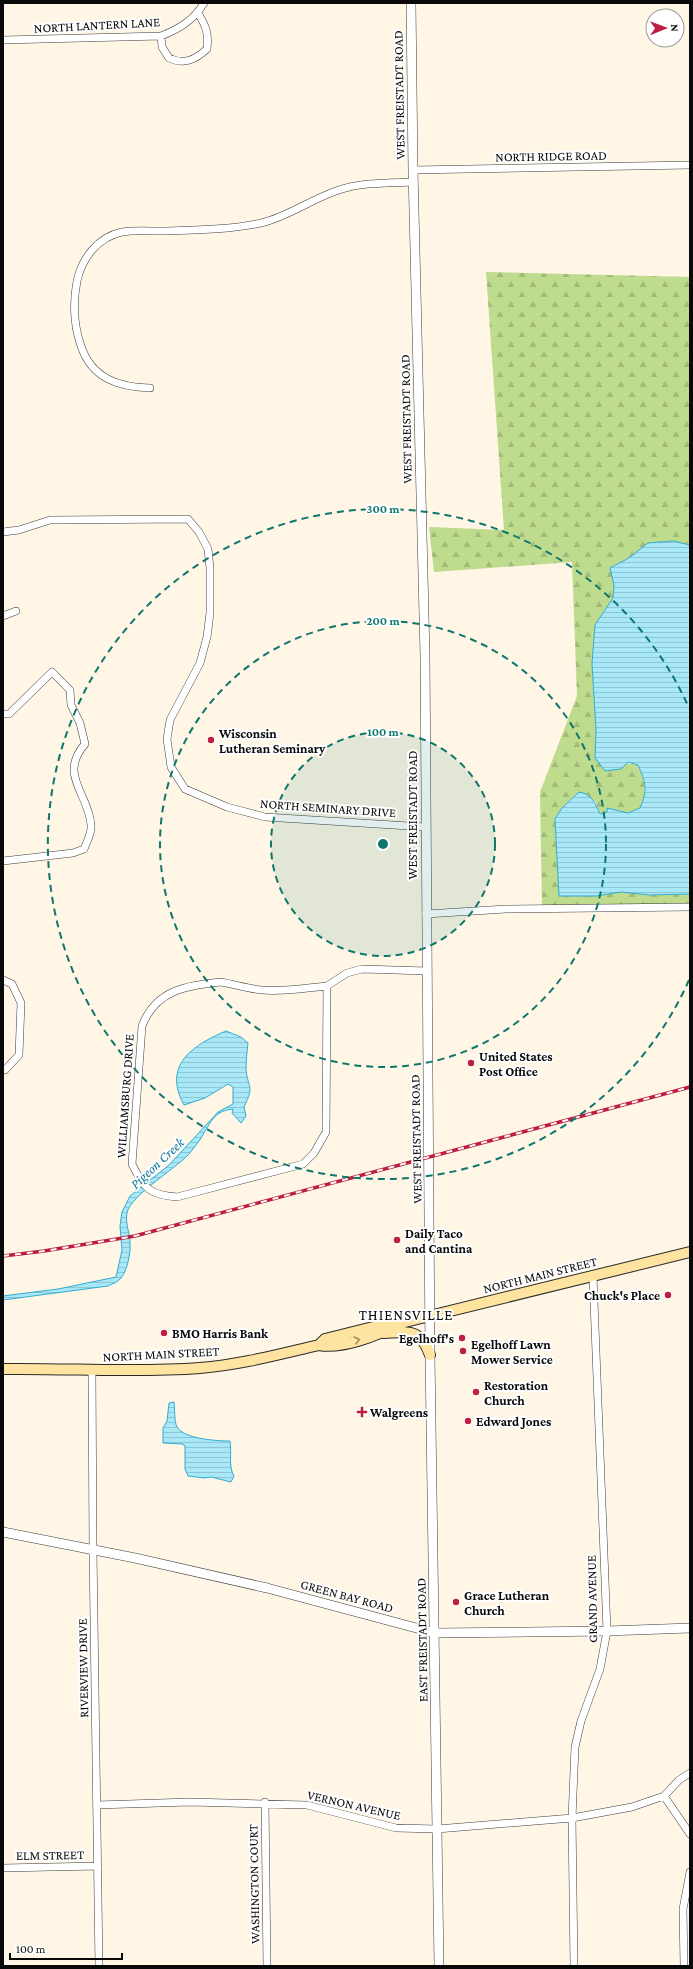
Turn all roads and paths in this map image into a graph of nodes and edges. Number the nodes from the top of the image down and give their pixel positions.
1 (204, 3) edge
2 (411, 3) edge
3 (198, 13) junction
4 (161, 36) junction
5 (3, 40) edge
6 (690, 165) edge
7 (413, 170) junction
8 (414, 182) junction
9 (150, 388) dead end
10 (3, 532) edge
11 (16, 611) dead end
12 (3, 616) edge
13 (3, 714) edge
14 (425, 827) junction
15 (3, 861) edge
16 (690, 907) edge
17 (426, 914) junction
18 (427, 972) junction
19 (3, 980) edge
20 (327, 986) junction
21 (3, 1070) edge
22 (690, 1252) edge
23 (593, 1276) junction
24 (430, 1314) junction
25 (397, 1324) junction
26 (382, 1334) junction
27 (319, 1345) junction
28 (430, 1355) junction
29 (3, 1369) edge
30 (92, 1370) junction
31 (3, 1532) edge
32 (93, 1550) junction
33 (690, 1628) edge
34 (607, 1631) junction
35 (435, 1633) junction
36 (690, 1773) edge
37 (664, 1796) junction
38 (265, 1802) junction
39 (97, 1805) junction
40 (572, 1818) junction
41 (437, 1829) junction
42 (690, 1834) edge
43 (98, 1866) junction
44 (3, 1868) edge
45 (690, 1872) edge
46 (99, 1966) edge
47 (268, 1966) edge
48 (439, 1966) edge
49 (574, 1966) edge
50 (684, 1966) edge

1 - 3 street, NORTH LANTERN LANE
2 - 7 street, WEST FREISTADT ROAD
3 - 4 street, NORTH LANTERN LANE
3 - 4 street
4 - 5 street, NORTH LANTERN LANE
6 - 7 street, NORTH RIDGE ROAD
7 - 8 street, WEST FREISTADT ROAD
8 - 9 street
8 - 14 street, WEST FREISTADT ROAD
10 - 14 street, NORTH SEMINARY DRIVE
11 - 12 street
13 - 15 street
14 - 17 street, WEST FREISTADT ROAD
16 - 17 street
17 - 18 street, WEST FREISTADT ROAD
18 - 20 street, WILLIAMSBURG DRIVE
18 - 24 street, WEST FREISTADT ROAD
19 - 21 street
20 - 20 street, WILLIAMSBURG DRIVE
22 - 23 main road, NORTH MAIN STREET
23 - 24 main road, NORTH MAIN STREET
23 - 34 street, GRAND AVENUE
24 - 25 main road, NORTH MAIN STREET
24 - 28 street, EAST FREISTADT ROAD
25 - 26 main road, NORTH MAIN STREET
25 - 27 main road, NORTH MAIN STREET
27 -> 26 main road, NORTH MAIN STREET
26 - 28 main road
27 - 30 main road, NORTH MAIN STREET
28 - 35 street, EAST FREISTADT ROAD
29 - 30 main road, NORTH MAIN STREET
30 - 32 street, RIVERVIEW DRIVE
31 - 32 street, GREEN BAY ROAD
32 - 35 street, GREEN BAY ROAD
32 - 39 street, RIVERVIEW DRIVE
33 - 34 street, GREEN BAY ROAD
34 - 35 street, GREEN BAY ROAD
34 - 40 street, GRAND AVENUE
35 - 41 street, EAST FREISTADT ROAD
36 - 37 street, VERNON AVENUE
37 - 40 street, VERNON AVENUE
37 - 42 street
38 - 39 street, VERNON AVENUE
38 - 41 street, VERNON AVENUE
38 - 47 street, WASHINGTON COURT
39 - 43 street, RIVERVIEW DRIVE
40 - 41 street, VERNON AVENUE
40 - 49 street, GRAND AVENUE
41 - 48 street, EAST FREISTADT ROAD
43 - 44 street, ELM STREET
43 - 46 street, RIVERVIEW DRIVE
45 - 50 street

